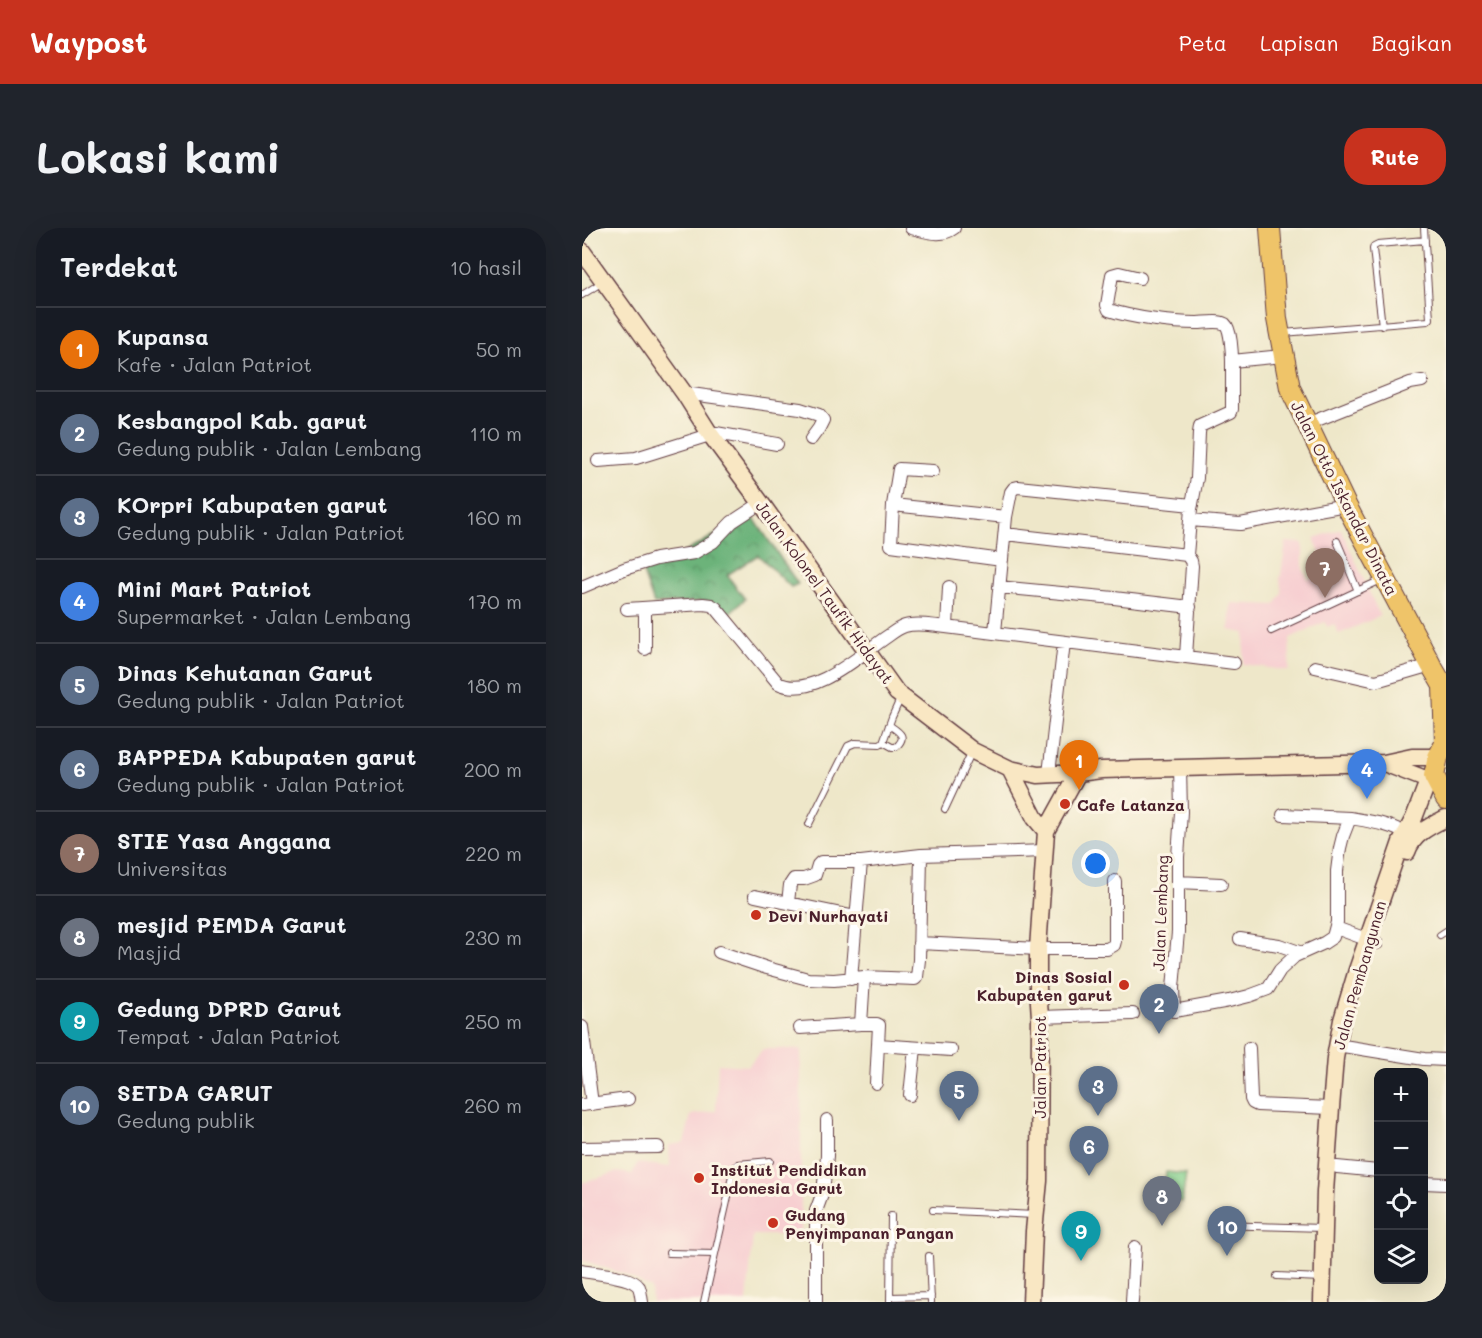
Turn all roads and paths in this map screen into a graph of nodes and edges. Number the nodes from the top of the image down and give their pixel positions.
1 (911, 228) edge
2 (954, 228) edge
3 (1270, 228) edge
4 (1424, 228) edge
5 (1425, 240) junction
6 (582, 251) edge
7 (1140, 278) dead end
8 (604, 281) junction
9 (582, 295) edge
10 (1382, 326) junction
11 (1279, 333) junction
12 (1283, 356) junction
13 (1232, 361) junction
14 (1422, 381) dead end
15 (684, 393) junction
16 (1307, 424) junction
17 (710, 434) junction
18 (811, 439) dead end
19 (777, 444) dead end
20 (598, 460) dead end
21 (933, 471) dead end
22 (761, 503) junction
23 (1346, 505) junction
24 (893, 506) junction
25 (1192, 506) junction
26 (1006, 517) junction
27 (1190, 520) junction
28 (1005, 534) junction
29 (1337, 541) dead end
30 (1187, 555) junction
31 (1002, 560) junction
32 (1385, 578) junction
33 (949, 586) dead end
34 (582, 587) edge
35 (999, 587) junction
36 (1358, 591) junction
37 (1190, 607) junction
38 (645, 608) junction
39 (627, 609) dead end
40 (947, 627) junction
41 (1271, 631) dead end
42 (995, 632) junction
43 (1064, 642) junction
44 (645, 650) dead end
45 (866, 651) junction
46 (1185, 656) junction
47 (1234, 663) dead end
48 (1431, 665) junction
49 (1315, 667) dead end
50 (1444, 688) edge
51 (901, 696) junction
52 (889, 725) junction
53 (883, 742) junction
54 (973, 751) junction
55 (1384, 763) junction
56 (1180, 767) junction
57 (1440, 767) edge
58 (1010, 769) junction
59 (1078, 773) junction
60 (1049, 774) junction
61 (945, 809) dead end
62 (1283, 815) dead end
63 (1446, 818) edge
64 (1350, 819) junction
65 (809, 824) dead end
66 (1416, 830) junction
67 (1046, 831) junction
68 (1045, 851) junction
69 (921, 855) junction
70 (861, 861) junction
71 (1115, 881) dead end
72 (1178, 882) junction
73 (1221, 884) dead end
74 (755, 896) dead end
75 (788, 902) junction
76 (856, 917) junction
77 (1336, 928) junction
78 (1240, 939) dead end
79 (1372, 941) junction
80 (919, 943) junction
81 (1038, 949) junction
82 (718, 952) dead end
83 (1302, 953) junction
84 (864, 977) junction
85 (850, 979) junction
86 (1133, 1014) dead end
87 (1040, 1017) junction
88 (861, 1024) junction
89 (582, 1027) edge
90 (800, 1028) dead end
91 (878, 1045) junction
92 (1342, 1046) junction
93 (915, 1048) junction
94 (1249, 1048) dead end
95 (951, 1050) dead end
96 (1446, 1060) edge
97 (876, 1083) dead end
98 (910, 1095) dead end
99 (628, 1099) dead end
100 (587, 1104) edge
101 (1331, 1108) junction
102 (827, 1119) dead end
103 (658, 1147) dead end
104 (582, 1148) edge
105 (770, 1161) dead end
106 (1374, 1171) edge
107 (1333, 1175) junction
108 (1428, 1183) edge
109 (1446, 1184) edge
110 (933, 1210) dead end
111 (1036, 1215) junction
112 (891, 1216) dead end
113 (1218, 1225) dead end
114 (1327, 1237) junction
115 (1135, 1247) dead end
116 (669, 1253) dead end
117 (715, 1254) junction
118 (929, 1256) dead end
119 (582, 1271) edge
120 (1277, 1276) dead end
121 (1328, 1278) junction
122 (890, 1299) edge
123 (931, 1299) edge
124 (642, 1302) edge
125 (704, 1302) edge
126 (816, 1302) edge
127 (1031, 1302) edge
128 (1132, 1302) edge
129 (1322, 1302) edge
130 (1332, 1302) edge

1 - 2 street
3 - 11 main road, Jalan Otto Iskandar Dinata
4 - 5 lane
5 - 10 lane
5 - 10 lane
6 - 8 main road, Jalan Kolonel Taufik Hidayat
7 - 13 street
8 - 9 lane
8 - 15 main road, Jalan Kolonel Taufik Hidayat
10 - 11 lane
11 - 12 main road, Jalan Otto Iskandar Dinata
12 - 13 street
12 - 16 main road, Jalan Otto Iskandar Dinata
13 - 25 street
14 - 16 street
15 - 17 main road, Jalan Kolonel Taufik Hidayat
15 - 18 street
16 - 23 main road, Jalan Otto Iskandar Dinata
17 - 19 street
17 - 20 street
17 - 22 main road, Jalan Kolonel Taufik Hidayat
21 - 24 street
22 - 34 street
22 - 45 main road, Jalan Kolonel Taufik Hidayat
23 - 27 street
23 - 32 main road, Jalan Otto Iskandar Dinata
24 - 26 street
24 - 31 street
25 - 26 street
25 - 27 street
26 - 28 street
27 - 30 street
28 - 30 street
28 - 31 street
29 - 36 lane
30 - 37 street
31 - 35 street
32 - 36 lane
32 - 48 main road, Jalan Otto Iskandar Dinata
33 - 40 street
35 - 37 street
35 - 42 street
36 - 41 lane
37 - 46 street
38 - 39 street
38 - 44 street
38 - 45 street
40 - 42 street
40 - 45 street
42 - 43 street
43 - 46 street
43 - 60 street
45 - 51 main road, Jalan Kolonel Taufik Hidayat
46 - 47 street
48 - 49 street
48 - 50 main road, Jalan Otto Iskandar Dinata
50 - 57 main road
51 - 52 lane
51 - 54 main road, Jalan Kolonel Taufik Hidayat
52 - 53 lane
52 - 53 lane
53 - 65 lane
54 - 58 main road, Jalan Kolonel Taufik Hidayat
54 - 61 lane
55 - 56 main road, Jalan Kolonel Taufik Hidayat
55 - 57 main road
55 - 57 main road
56 - 59 main road, Jalan Kolonel Taufik Hidayat
56 - 72 street, Jalan Lembang
57 - 66 main road, Jalan Pembangunan
58 - 60 main road, Jalan Kolonel Taufik Hidayat
58 - 67 main road
59 - 60 main road, Jalan Kolonel Taufik Hidayat
59 - 67 main road, Jalan Patriot
62 - 64 street
63 - 66 main road
64 - 66 street
64 - 77 street
66 - 79 main road, Jalan Pembangunan
67 - 68 main road, Jalan Patriot
68 - 69 street
68 - 81 main road, Jalan Patriot
69 - 70 street
69 - 80 street
70 - 75 street
70 - 76 street
71 - 81 street
72 - 73 street
72 - 83 street, Jalan Lembang
74 - 75 street
75 - 76 street
76 - 85 street
77 - 79 street
77 - 83 street, Jalan Lembang
78 - 83 street
79 - 92 main road, Jalan Pembangunan
80 - 81 street
80 - 84 street
81 - 87 main road, Jalan Patriot
82 - 85 street
84 - 85 street
84 - 88 street
86 - 87 street
87 - 111 main road, Jalan Patriot
88 - 90 street
88 - 91 street
89 - 100 street
91 - 93 street
91 - 97 street
92 - 96 street
92 - 101 main road, Jalan Pembangunan
92 - 107 main road, Jalan Pembangunan
93 - 95 street
93 - 98 street
94 - 101 street
99 - 100 street
101 - 107 main road, Jalan Pembangunan
102 - 126 street
103 - 104 street
105 - 117 lane
106 - 107 street
107 - 114 main road, Jalan Pembangunan
108 - 109 street
110 - 111 lane
111 - 127 main road, Jalan Patriot
112 - 122 lane
113 - 114 lane
114 - 121 main road, Jalan Pembangunan
115 - 128 street
116 - 117 lane
117 - 125 lane
118 - 123 lane
119 - 124 street
120 - 121 lane
121 - 129 main road, Jalan Pembangunan
121 - 130 main road, Jalan Pembangunan
122 - 123 lane

